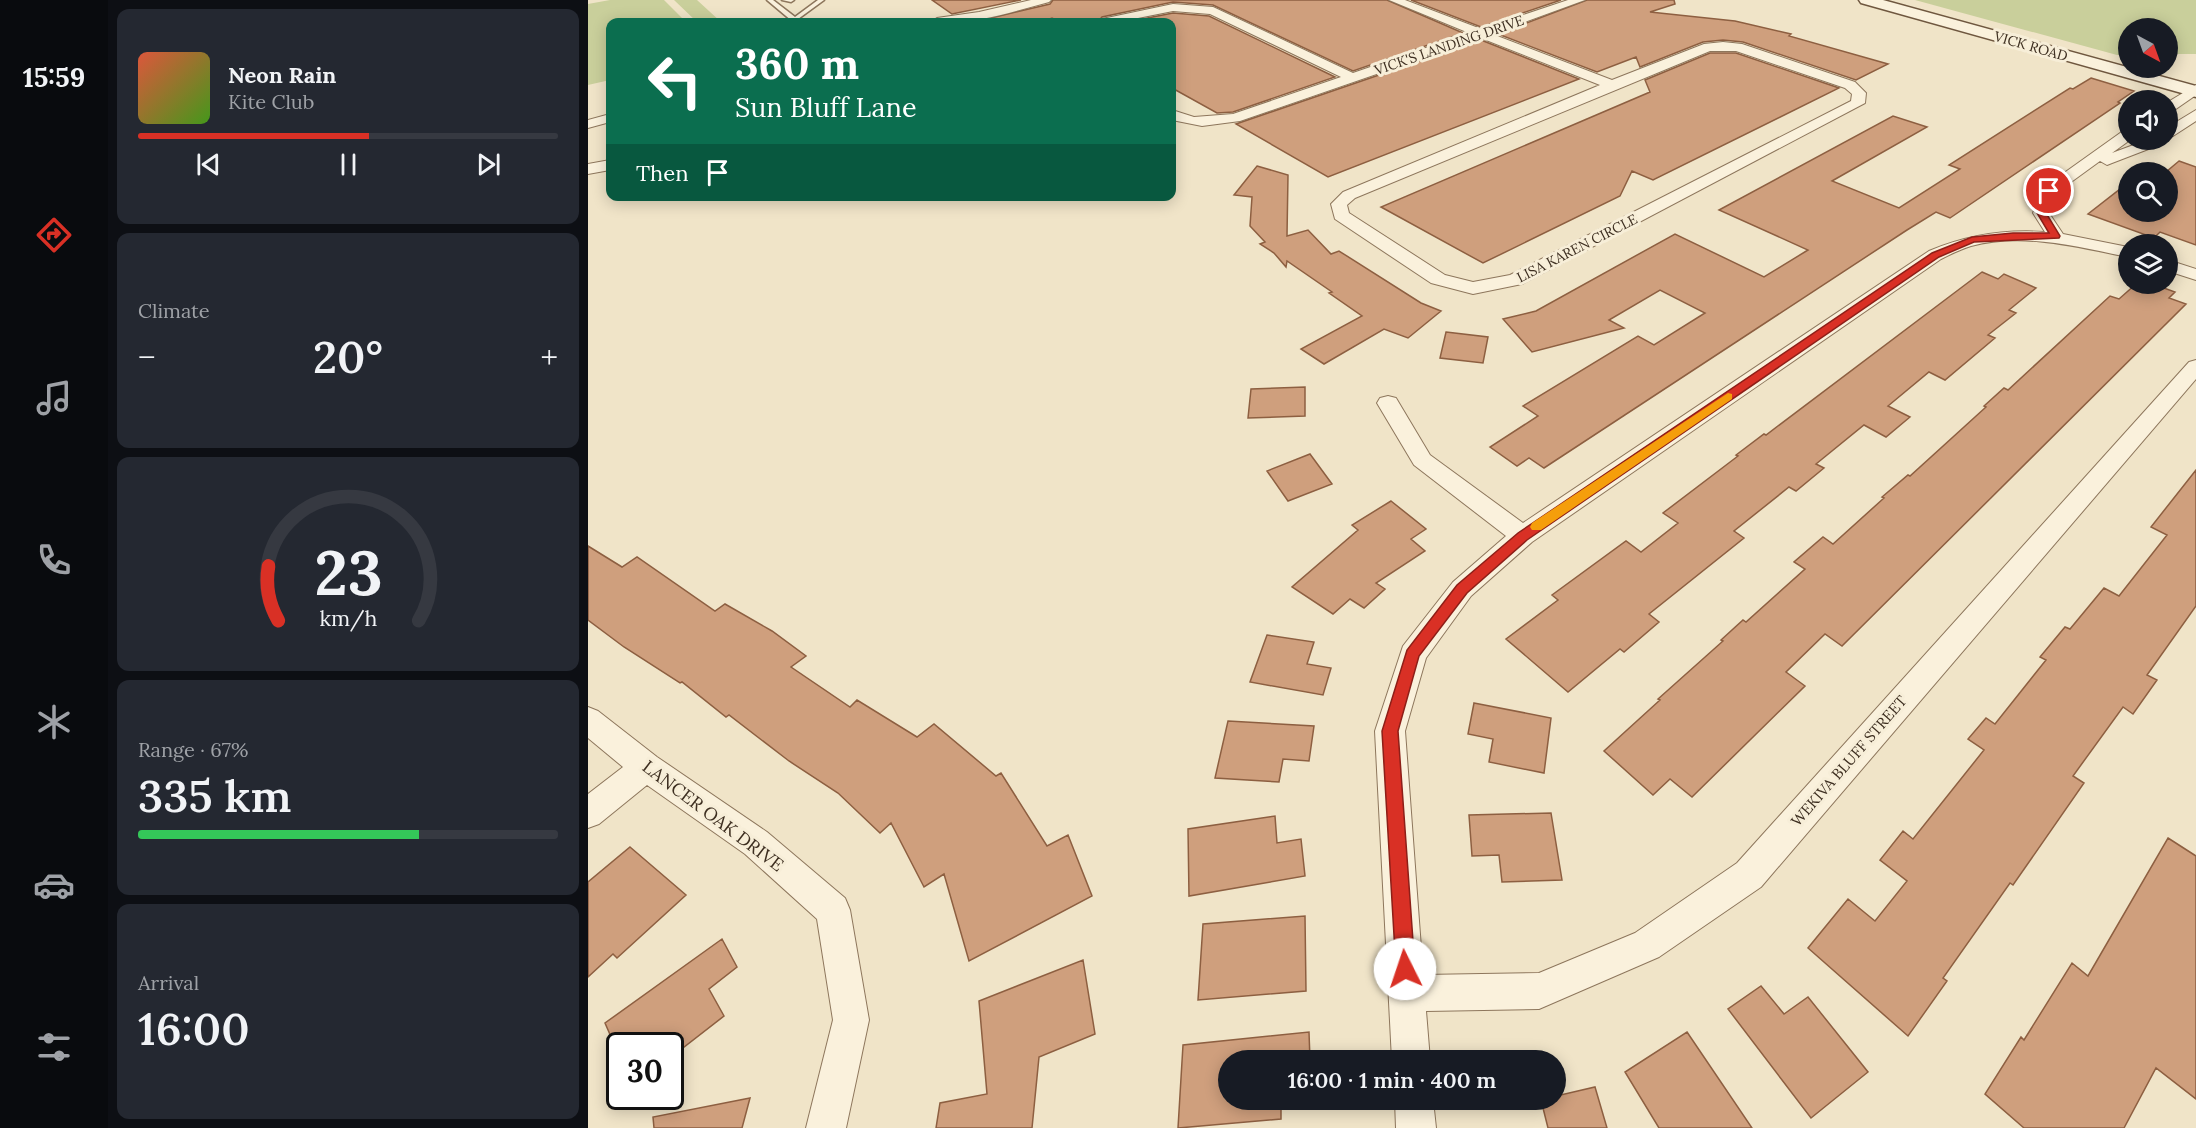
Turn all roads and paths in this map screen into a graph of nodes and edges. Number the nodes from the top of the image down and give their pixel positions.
1 (770, 0) edge
2 (785, 0) edge
3 (792, 0) edge
4 (821, 0) edge
5 (1045, 0) edge
6 (1395, 0) edge
7 (1579, 0) edge
8 (1866, 0) edge
9 (1899, 0) edge
10 (792, 18) edge
11 (800, 18) edge
12 (966, 18) edge
13 (1123, 18) edge
14 (1481, 34) junction
15 (2118, 60) edge
16 (1353, 78) junction
17 (2170, 78) edge
18 (1612, 85) junction
19 (2195, 88) edge
20 (2178, 101) edge
21 (2196, 114) edge
22 (1176, 116) edge
23 (606, 119) edge
24 (588, 124) edge
25 (2178, 126) edge
26 (2118, 142) edge
27 (2133, 150) edge
28 (606, 166) edge
29 (588, 169) edge
30 (2077, 173) junction
31 (2056, 236) junction
32 (2118, 250) edge
33 (2178, 269) edge
34 (2196, 275) edge
35 (2196, 366) edge
36 (1388, 403) dead end
37 (1523, 536) junction
38 (588, 720) edge
39 (646, 767) junction
40 (588, 813) edge
41 (1407, 993) junction
42 (1410, 1050) edge
43 (1415, 1110) edge
44 (826, 1128) edge
45 (1416, 1128) edge

1 - 10 lane
2 - 3 lane
4 - 11 lane
5 - 12 street
6 - 14 street
7 - 14 street, VICK'S LANDING DRIVE
8 - 19 street, VICK ROAD
9 - 15 street, VICK ROAD
13 - 16 street
14 - 16 street, VICK'S LANDING DRIVE
14 - 18 street
16 - 22 street, VICK'S LANDING DRIVE
17 - 19 street
18 - 18 street, LISA KAREN CIRCLE
19 - 20 street
21 - 25 street
23 - 24 street
26 - 30 street
27 - 30 street
28 - 29 street
30 - 31 street
31 - 32 street
31 - 37 street
33 - 34 street
35 - 41 street, WEKIVA BLUFF STREET
36 - 37 street
37 - 41 street
38 - 39 street, LANCER OAK DRIVE
39 - 40 street
39 - 44 street, LANCER OAK DRIVE
41 - 42 street
43 - 45 street

